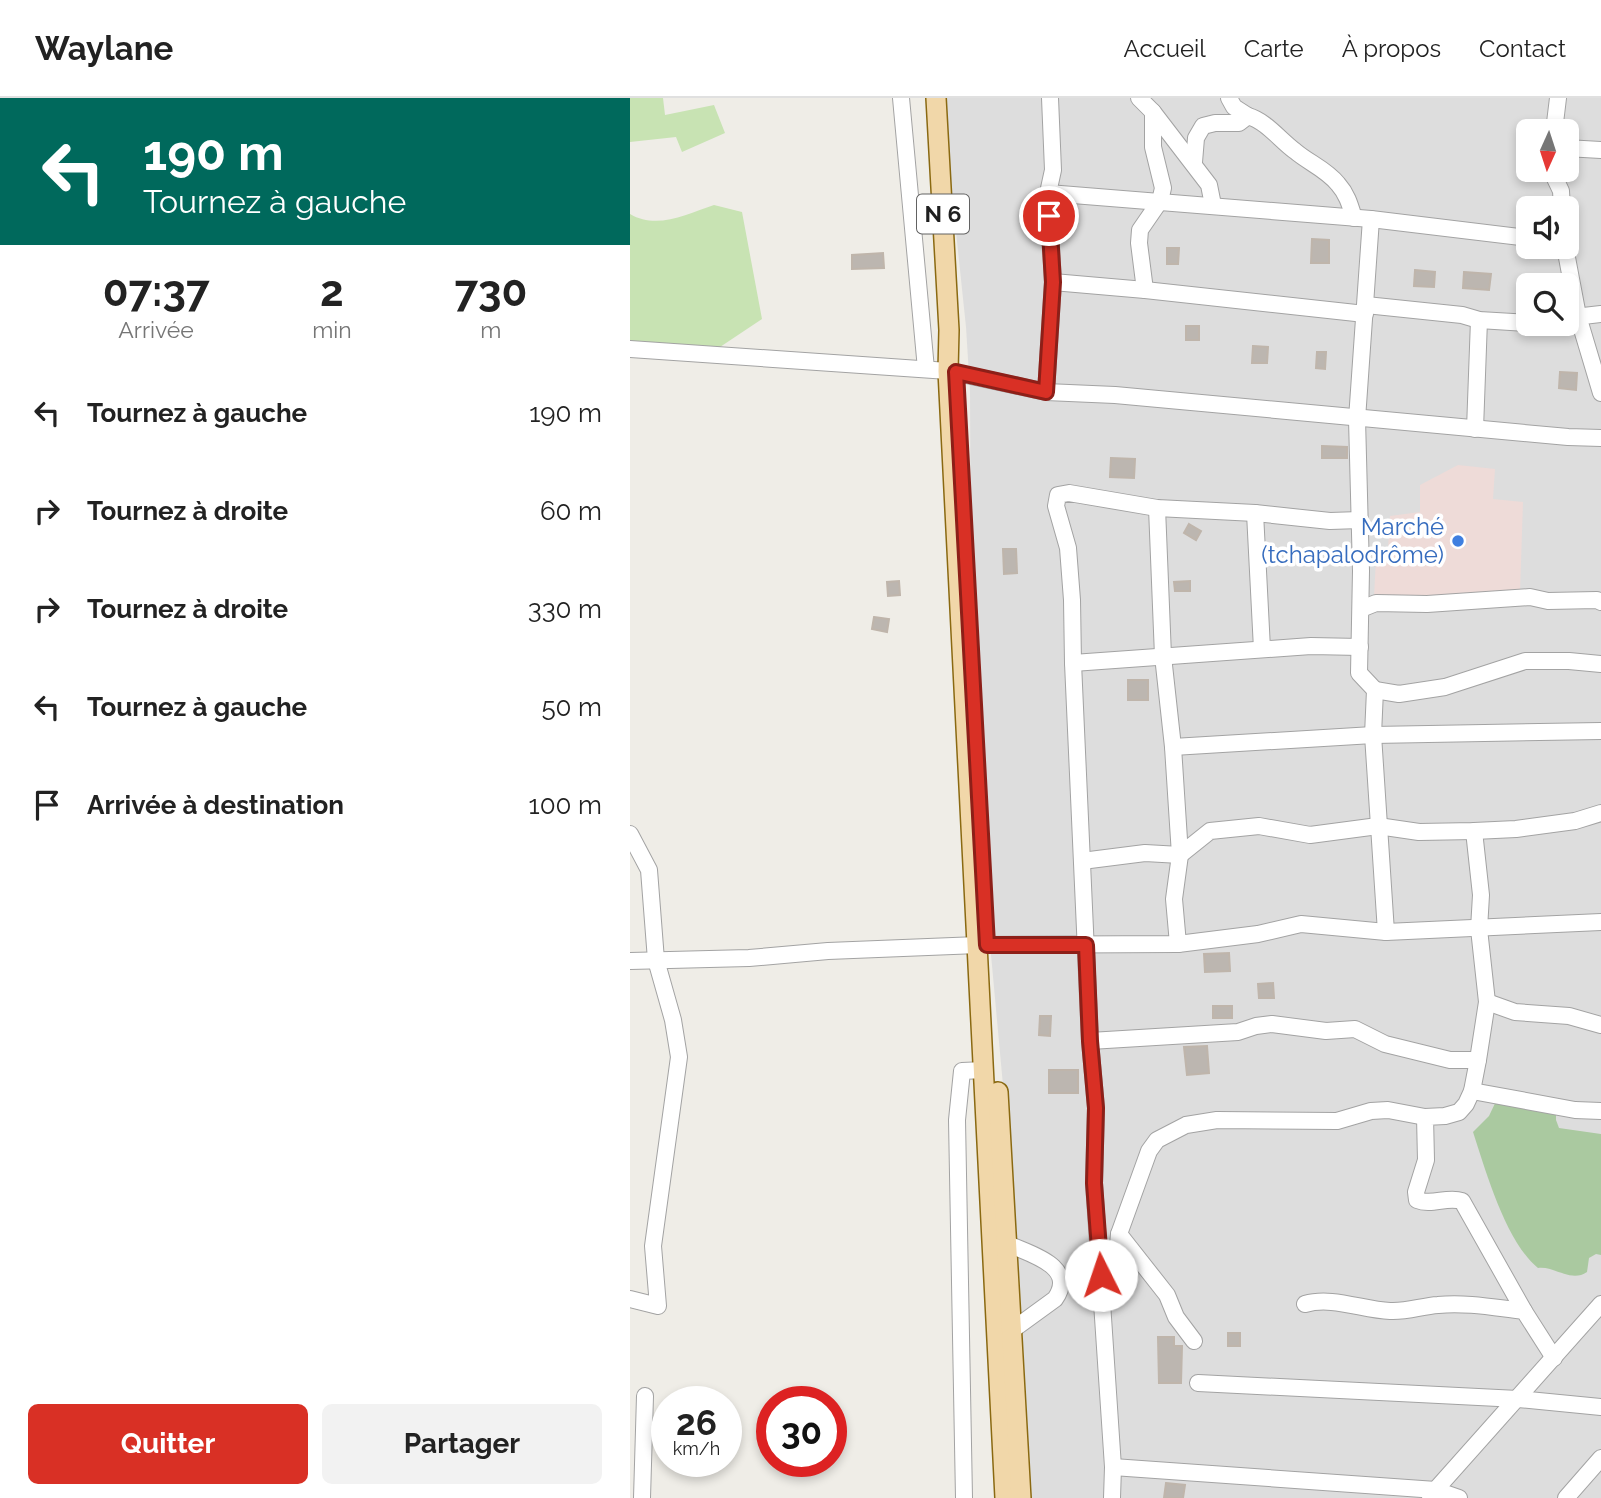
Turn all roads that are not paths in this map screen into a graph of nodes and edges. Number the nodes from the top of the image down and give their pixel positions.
1 (901, 98) edge
2 (936, 98) edge
3 (1050, 98) edge
4 (1139, 98) edge
5 (1229, 98) edge
6 (1559, 98) edge
7 (1153, 111) junction
8 (1248, 116) junction
9 (1556, 119) edge
10 (1579, 149) edge
11 (1601, 150) edge
12 (1194, 162) junction
13 (1048, 193) junction
14 (1160, 201) junction
15 (1213, 205) junction
16 (1354, 218) junction
17 (1371, 219) junction
18 (1516, 237) edge
19 (1053, 282) junction
20 (1145, 290) junction
21 (1365, 310) junction
22 (1601, 314) edge
23 (1579, 316) edge
24 (1479, 320) junction
25 (1516, 322) edge
26 (1579, 335) edge
27 (630, 349) edge
28 (926, 369) junction
29 (952, 371) junction
30 (1046, 392) junction
31 (1601, 393) edge
32 (1357, 419) junction
33 (1475, 429) junction
34 (1601, 438) edge
35 (1157, 508) junction
36 (1255, 513) junction
37 (1360, 520) junction
38 (1601, 602) edge
39 (1361, 609) junction
40 (1360, 647) junction
41 (1262, 649) junction
42 (1163, 656) junction
43 (1073, 663) junction
44 (1601, 664) edge
45 (1375, 690) junction
46 (1601, 730) edge
47 (1373, 735) junction
48 (1173, 747) junction
49 (1601, 813) edge
50 (1377, 827) junction
51 (1474, 831) junction
52 (630, 834) edge
53 (1180, 855) junction
54 (1082, 861) junction
55 (1601, 922) edge
56 (1479, 929) junction
57 (1386, 932) junction
58 (1178, 944) junction
59 (982, 945) junction
60 (1086, 945) junction
61 (656, 960) junction
62 (630, 961) edge
63 (1487, 1002) junction
64 (1601, 1025) edge
65 (1090, 1041) junction
66 (1478, 1059) junction
67 (984, 1070) junction
68 (1472, 1091) junction
69 (1601, 1111) edge
70 (1425, 1117) junction
71 (1119, 1234) junction
72 (1007, 1244) junction
73 (1101, 1275) junction
74 (630, 1299) edge
75 (1305, 1304) dead end
76 (1601, 1304) edge
77 (1524, 1311) junction
78 (1011, 1331) junction
79 (1194, 1341) dead end
80 (1554, 1358) junction
81 (1198, 1383) dead end
82 (645, 1396) dead end
83 (1518, 1399) junction
84 (1601, 1407) edge
85 (1601, 1458) edge
86 (637, 1462) edge
87 (1113, 1467) junction
88 (1432, 1494) edge
89 (642, 1498) edge
90 (964, 1498) edge
91 (1005, 1498) edge
92 (1021, 1498) edge
93 (1112, 1498) edge
94 (1459, 1498) edge
95 (1566, 1498) edge

1 - 28 street
2 - 29 main road, N 6
3 - 13 street
4 - 7 street
5 - 8 street
6 - 9 street
7 - 12 street
7 - 14 street
8 - 12 street
8 - 16 street
10 - 11 street
12 - 15 street
13 - 14 street
13 - 19 street
14 - 15 street
14 - 20 street
15 - 16 street
16 - 17 street
17 - 18 street
17 - 21 street
19 - 20 street
19 - 30 street
20 - 21 street
21 - 24 street
21 - 32 street
22 - 23 street
24 - 25 street
24 - 33 street
26 - 31 street
27 - 28 street
28 - 29 street
29 - 30 street
29 - 59 main road, N 6
30 - 32 street
32 - 33 street
32 - 37 street
33 - 34 street
35 - 36 street
35 - 42 street
35 - 43 street
36 - 37 street
36 - 41 street
37 - 39 street
38 - 39 street
39 - 40 street
40 - 41 street
40 - 45 street
41 - 42 street
42 - 43 street
42 - 48 street
43 - 54 street
44 - 45 street
45 - 47 street
46 - 47 street
47 - 48 street
47 - 50 street
48 - 53 street
49 - 51 street
50 - 51 street
50 - 53 street
50 - 57 street
51 - 56 street
52 - 61 street
53 - 54 street
53 - 58 street
54 - 60 street
55 - 56 street
56 - 57 street
56 - 63 street
57 - 58 street
58 - 60 street
59 - 60 street
59 - 61 street
59 - 67 main road, N 6
59 - 72 main road, N 6
60 - 65 street
61 - 62 street
61 - 74 street
63 - 64 street
63 - 66 street
65 - 66 street
65 - 73 street
66 - 68 street
67 - 90 street
67 - 91 main road, N 6
68 - 69 street
68 - 70 street
70 - 71 street
70 - 77 street
71 - 73 street
71 - 79 street
72 - 78 main road, N 6
72 - 78 street
73 - 87 street
75 - 77 street
76 - 80 street
77 - 80 street
78 - 92 main road, N 6
80 - 83 street
81 - 83 street
82 - 86 street
83 - 84 street
83 - 88 street
85 - 95 street
86 - 89 street
87 - 88 street
87 - 93 street
88 - 94 street

